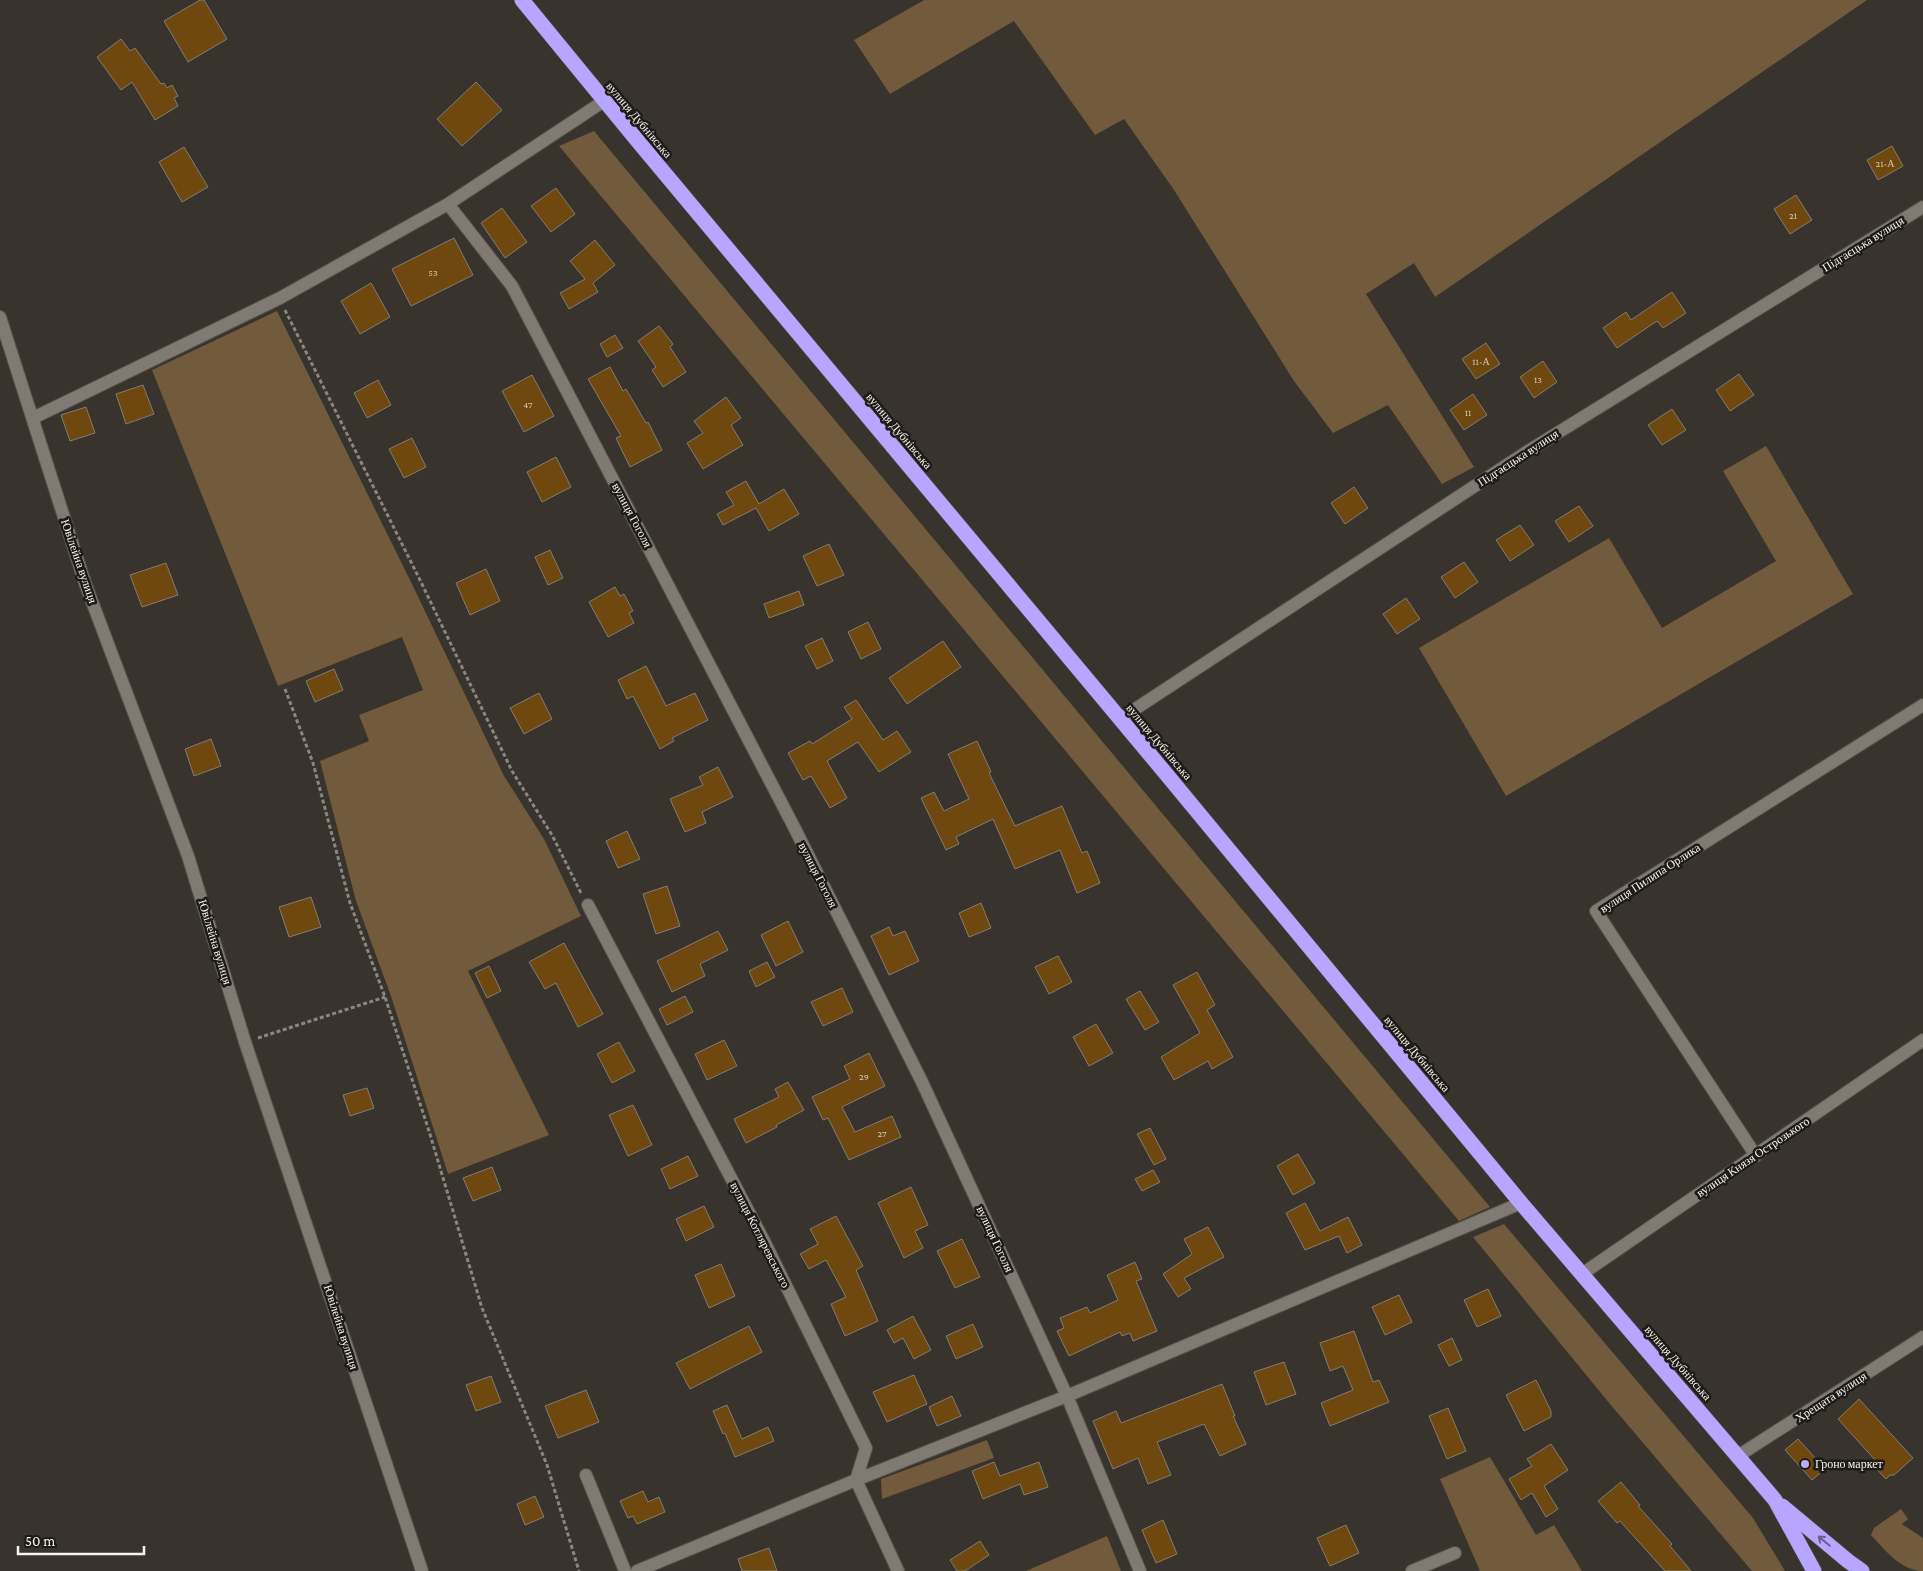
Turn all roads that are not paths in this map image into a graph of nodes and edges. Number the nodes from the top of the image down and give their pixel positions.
1 (522, 0) edge
2 (604, 101) junction
3 (448, 204) junction
4 (1923, 207) edge
5 (0, 316) edge
6 (32, 418) junction
7 (1923, 705) edge
8 (1120, 719) junction
9 (588, 905) road end
10 (1923, 1040) edge
11 (1756, 1156) junction
12 (1521, 1203) junction
13 (1582, 1274) junction
14 (1923, 1337) edge
15 (1067, 1396) junction
16 (1738, 1456) junction
17 (586, 1475) dead end
18 (856, 1480) junction
19 (1775, 1500) junction
20 (1455, 1553) dead end
21 (422, 1571) edge
22 (625, 1571) edge
23 (637, 1571) edge
24 (898, 1571) edge
25 (1140, 1571) edge
26 (1412, 1571) edge
27 (1814, 1571) edge
28 (1862, 1571) edge

1 - 2 highway, вулиця Дубнівська
2 - 3 street
2 - 8 highway, вулиця Дубнівська
3 - 6 street
3 - 15 street, вулиця Гоголя
4 - 8 street, Підгаєцька вулиця
5 - 6 street, Ювілейна вулиця
6 - 21 street, Ювілейна вулиця
7 - 11 street, вулиця Пилипа Орлика
8 - 12 highway, вулиця Дубнівська
9 - 18 street, вулиця Котляревського
10 - 11 street, вулиця Князя Острозького
11 - 13 street, вулиця Князя Острозького
12 - 13 highway, вулиця Дубнівська
12 - 15 street
13 - 16 highway, вулиця Дубнівська
14 - 16 street, Хрещата вулиця
15 - 18 street
15 - 25 street, вулиця Гоголя
16 - 19 highway, вулиця Дубнівська
17 - 22 street
18 - 23 street
18 - 24 street
19 - 27 highway
28 -> 19 highway
20 - 26 street

